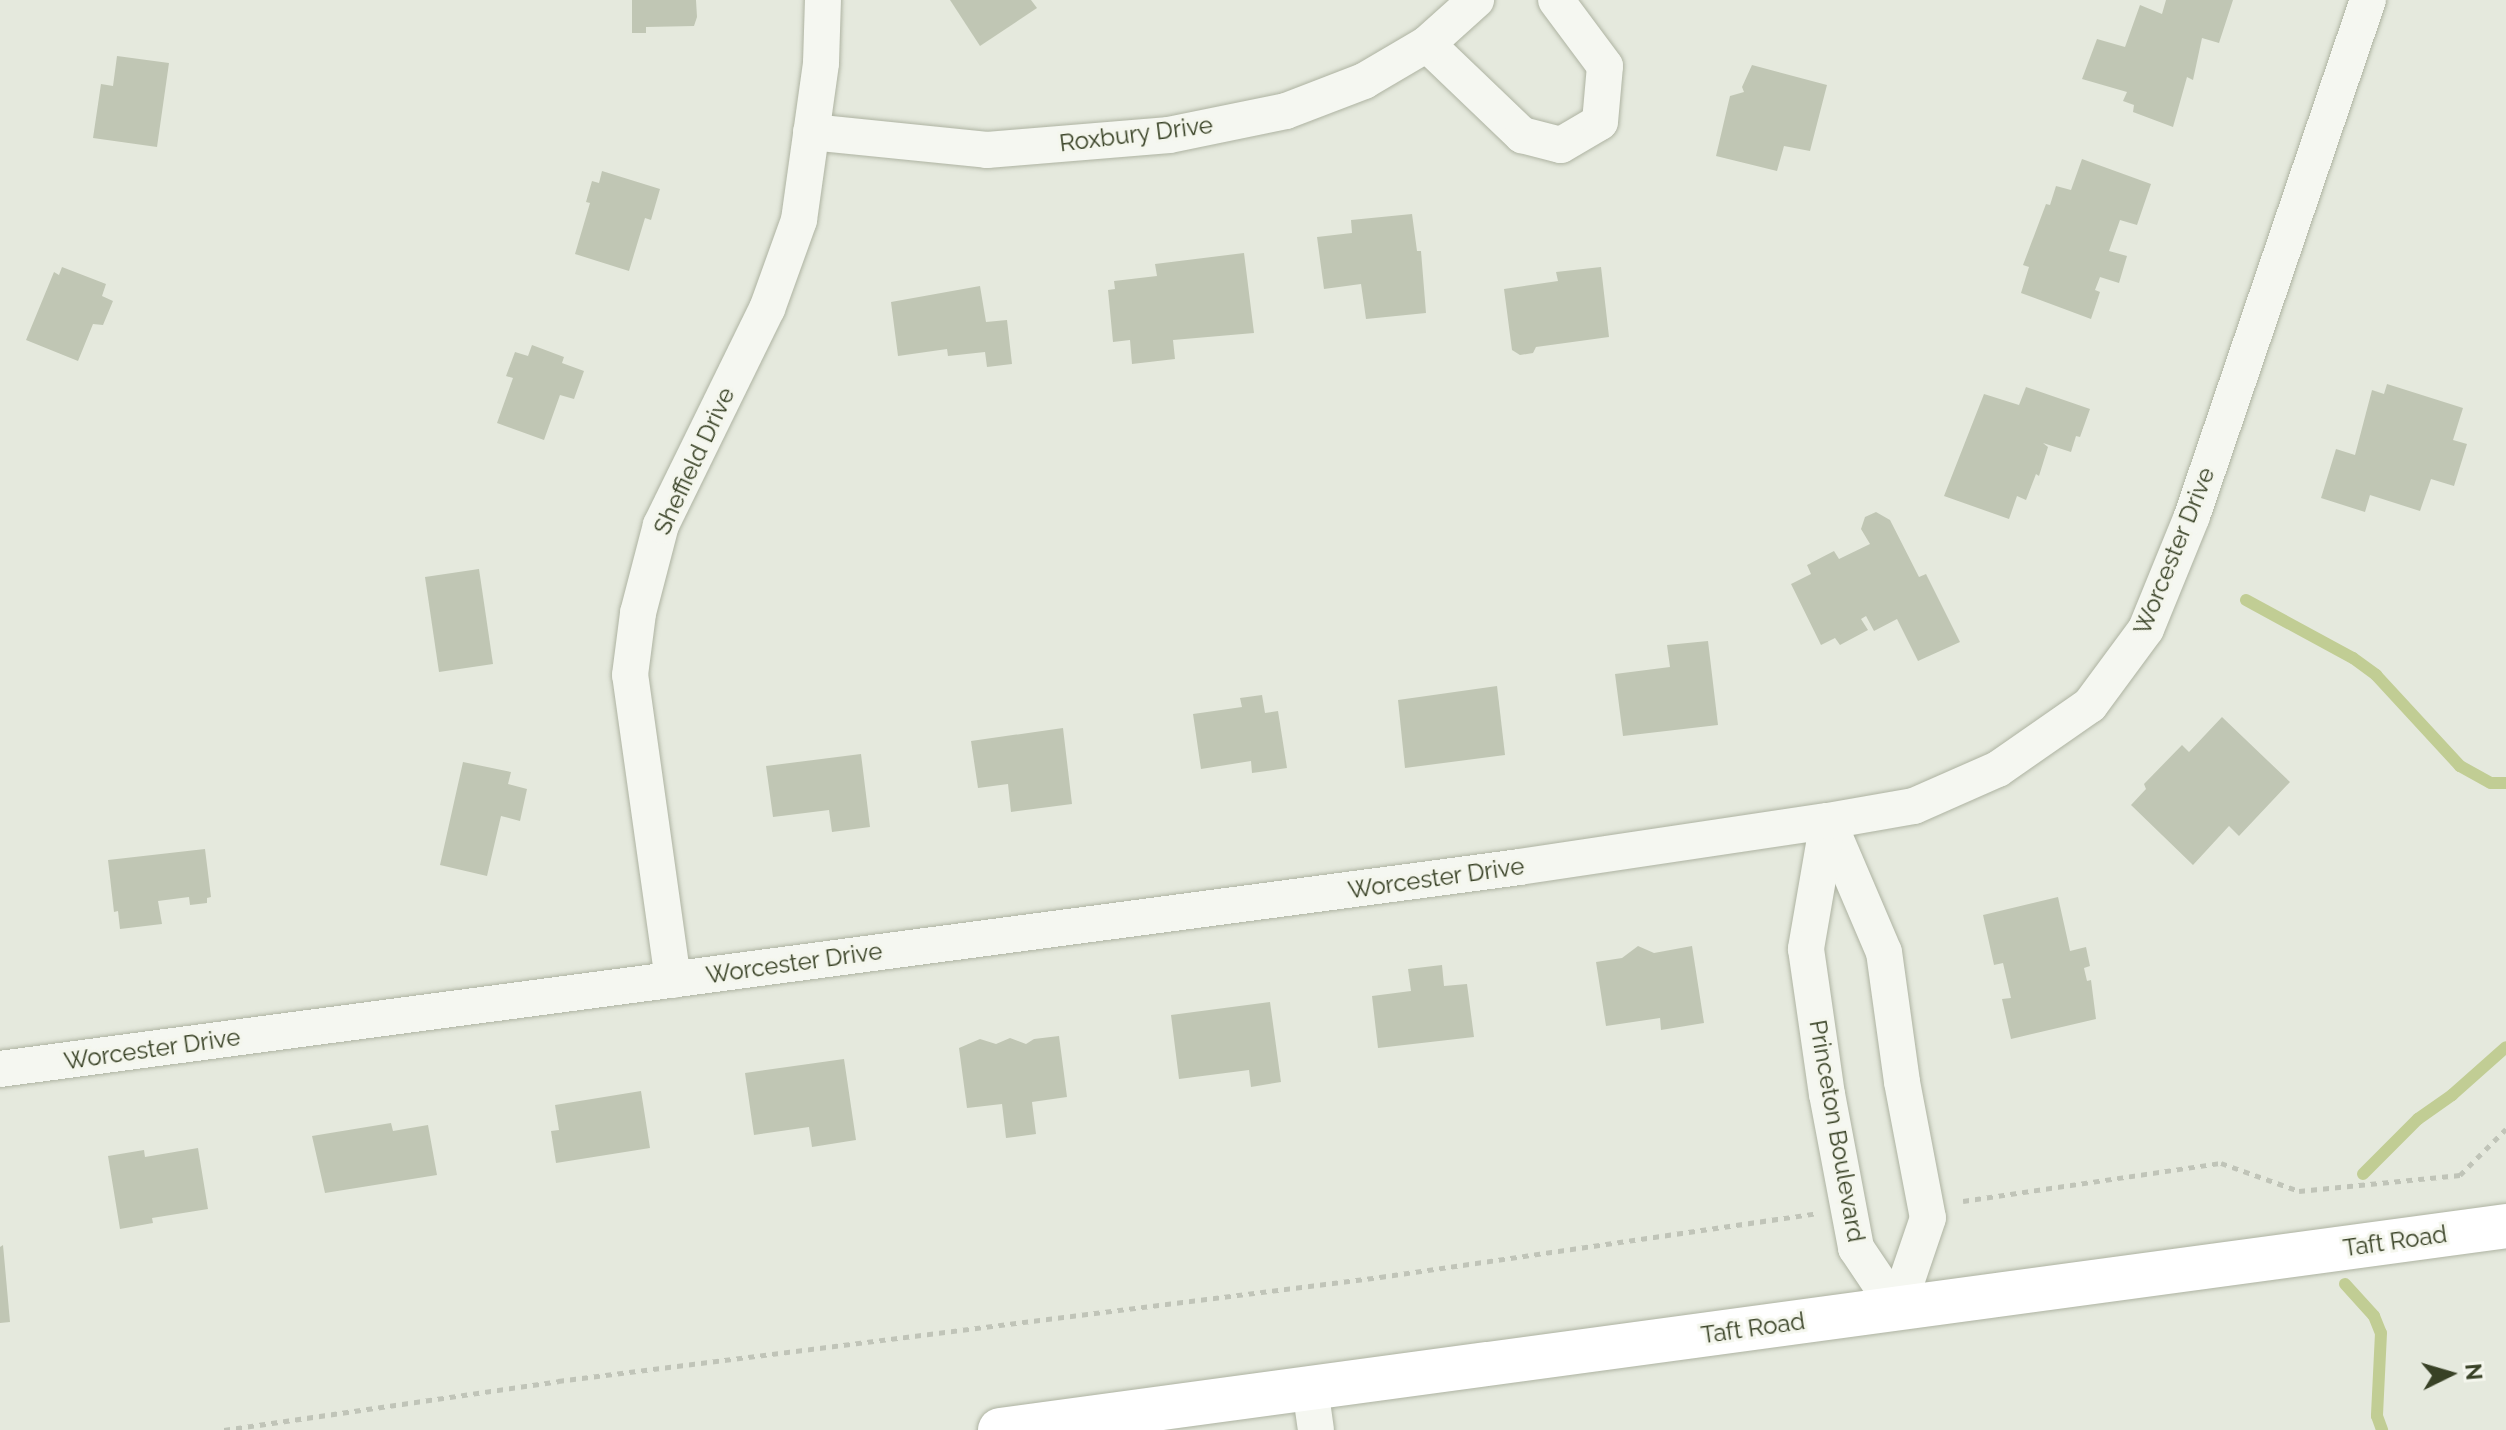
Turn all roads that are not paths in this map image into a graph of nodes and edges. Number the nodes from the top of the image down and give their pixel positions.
1 (823, 0) edge
2 (1476, 0) edge
3 (1556, 0) edge
4 (2368, 0) edge
5 (1427, 44) junction
6 (811, 132) junction
7 (1828, 821) junction
8 (673, 980) junction
9 (0, 1069) edge
10 (2506, 1226) edge
11 (1897, 1309) junction
12 (1310, 1388) junction
13 (1000, 1430) edge
14 (1316, 1430) edge

1 - 6 street, Sheffield Drive
2 - 5 street, Roxbury Drive
3 - 5 street
4 - 7 street, Worcester Drive
5 - 6 street, Roxbury Drive
6 - 8 street, Sheffield Drive
7 - 8 street, Worcester Drive
7 - 11 street, Princeton Boulevard
7 - 11 street
8 - 9 street, Worcester Drive
10 - 11 street, Taft Road
11 - 12 street, Taft Road
12 - 13 street, Taft Road
12 - 14 street

